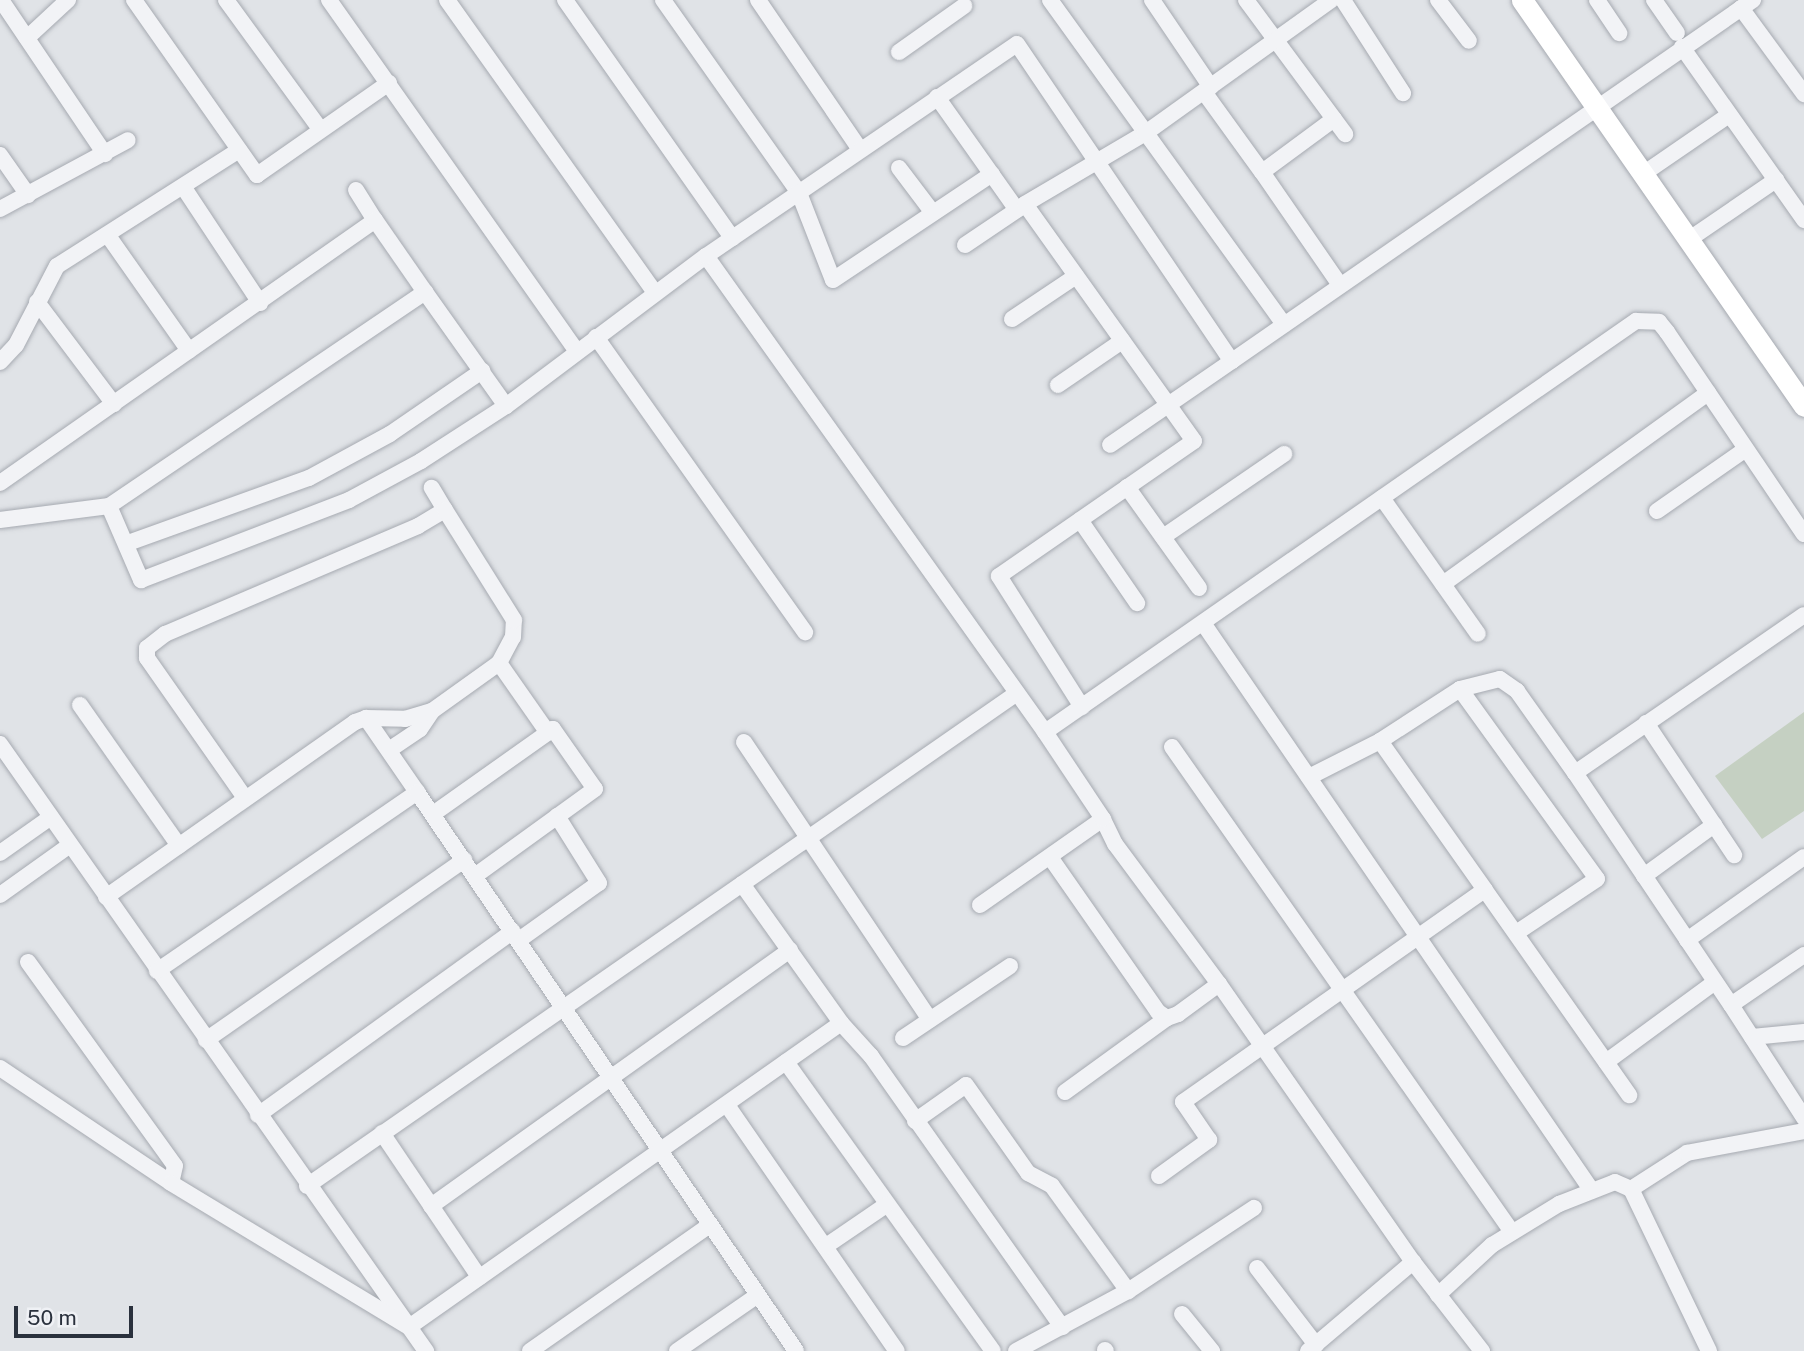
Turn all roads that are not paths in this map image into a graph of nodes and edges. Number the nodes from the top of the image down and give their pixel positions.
1 (1, 0) edge
2 (68, 0) edge
3 (134, 0) edge
4 (226, 0) edge
5 (329, 0) edge
6 (447, 0) edge
7 (565, 0) edge
8 (663, 0) edge
9 (758, 0) edge
10 (1050, 0) edge
11 (1152, 0) edge
12 (1246, 0) edge
13 (1331, 0) edge
14 (1343, 0) edge
15 (1438, 0) edge
16 (1522, 0) edge
17 (1597, 0) edge
18 (1654, 0) edge
19 (965, 2) edge
20 (1747, 4) edge
21 (1619, 33) dead end
22 (27, 37) junction
23 (1679, 40) junction
24 (1276, 41) junction
25 (1469, 41) dead end
26 (899, 52) dead end
27 (389, 83) junction
28 (1208, 89) junction
29 (1403, 93) dead end
30 (1804, 94) edge
31 (937, 97) junction
32 (1595, 106) junction
33 (1730, 115) junction
34 (1334, 119) junction
35 (320, 129) junction
36 (1144, 134) junction
37 (1345, 134) dead end
38 (128, 140) dead end
39 (859, 148) junction
40 (240, 150) junction
41 (105, 154) junction
42 (0, 155) edge
43 (1095, 159) junction
44 (899, 168) dead end
45 (1262, 172) junction
46 (992, 174) junction
47 (1643, 174) junction
48 (1776, 180) junction
49 (184, 188) junction
50 (356, 190) dead end
51 (799, 193) junction
52 (27, 195) junction
53 (1021, 207) junction
54 (0, 209) edge
55 (933, 214) junction
56 (375, 220) junction
57 (1804, 220) edge
58 (109, 237) junction
59 (732, 238) junction
60 (1688, 240) junction
61 (965, 245) dead end
62 (706, 257) junction
63 (1076, 276) junction
64 (1340, 285) junction
65 (425, 292) junction
66 (655, 293) junction
67 (37, 302) junction
68 (260, 303) junction
69 (1012, 319) dead end
70 (1284, 325) junction
71 (596, 337) junction
72 (1122, 341) junction
73 (189, 351) junction
74 (577, 351) junction
75 (1232, 361) junction
76 (0, 362) edge
77 (482, 371) junction
78 (1058, 385) dead end
79 (1708, 393) junction
80 (114, 404) junction
81 (506, 406) junction
82 (1168, 406) junction
83 (1804, 406) edge
84 (1110, 445) dead end
85 (1746, 449) junction
86 (1284, 454) dead end
87 (0, 483) edge
88 (1127, 487) junction
89 (432, 488) dead end
90 (1382, 498) junction
91 (109, 506) junction
92 (445, 510) junction
93 (1657, 511) dead end
94 (0, 520) edge
95 (1080, 520) junction
96 (1804, 534) edge
97 (1163, 537) junction
98 (128, 543) junction
99 (1443, 584) junction
100 (1199, 588) dead end
101 (1137, 603) dead end
102 (1804, 615) edge
103 (1203, 623) junction
104 (805, 632) dead end
105 (1478, 634) dead end
106 (499, 663) junction
107 (1460, 689) junction
108 (1017, 693) junction
109 (80, 705) dead end
110 (1082, 707) junction
111 (432, 711) junction
112 (366, 718) junction
113 (1646, 723) junction
114 (1045, 732) junction
115 (548, 733) junction
116 (1380, 741) junction
117 (744, 742) dead end
118 (0, 744) edge
119 (1172, 747) dead end
120 (389, 750) junction
121 (1574, 773) junction
122 (1308, 777) junction
123 (417, 792) junction
124 (245, 798) junction
125 (433, 814) junction
126 (557, 816) junction
127 (51, 817) junction
128 (1103, 819) junction
129 (1714, 825) junction
130 (810, 838) junction
131 (70, 845) junction
132 (179, 846) junction
133 (0, 853) edge
134 (1734, 855) dead end
135 (1050, 857) junction
136 (1804, 857) edge
137 (464, 860) junction
138 (475, 876) junction
139 (1644, 876) junction
140 (742, 884) junction
141 (1485, 890) junction
142 (0, 895) edge
143 (106, 897) junction
144 (980, 905) dead end
145 (1516, 933) junction
146 (516, 936) junction
147 (1419, 936) junction
148 (1687, 940) junction
149 (790, 950) junction
150 (28, 962) dead end
151 (1801, 964) edge
152 (1010, 966) dead end
153 (157, 971) junction
154 (1715, 982) junction
155 (1220, 984) junction
156 (1343, 990) junction
157 (565, 1004) junction
158 (1731, 1005) junction
159 (1167, 1018) junction
160 (930, 1020) junction
161 (841, 1023) junction
162 (1804, 1032) edge
163 (1752, 1037) junction
164 (903, 1038) dead end
165 (206, 1040) junction
166 (1263, 1046) junction
167 (786, 1062) junction
168 (1606, 1062) junction
169 (0, 1068) edge
170 (612, 1077) junction
171 (1065, 1092) dead end
172 (1629, 1096) dead end
173 (727, 1104) junction
174 (258, 1115) junction
175 (1804, 1118) edge
176 (915, 1121) junction
177 (1804, 1131) edge
178 (382, 1133) junction
179 (660, 1151) junction
180 (1159, 1176) dead end
181 (171, 1183) junction
182 (307, 1186) junction
183 (1631, 1189) junction
184 (1592, 1191) junction
185 (886, 1205) junction
186 (431, 1206) junction
187 (1254, 1208) dead end
188 (710, 1225) junction
189 (1512, 1232) junction
190 (826, 1246) junction
191 (1413, 1262) junction
192 (1257, 1268) dead end
193 (480, 1277) junction
194 (1128, 1291) junction
195 (1438, 1295) junction
196 (758, 1296) junction
197 (1182, 1314) dead end
198 (409, 1327) junction
199 (1062, 1327) junction
200 (1312, 1348) edge
201 (1476, 1349) edge
202 (426, 1351) edge
203 (530, 1351) edge
204 (677, 1351) edge
205 (796, 1351) edge
206 (897, 1351) edge
207 (993, 1351) edge
208 (1016, 1351) edge
209 (1212, 1351) edge
210 (1709, 1351) edge

1 - 22 street
2 - 22 street
3 - 40 street
4 - 35 street
5 - 27 street
6 - 66 street
7 - 59 street
8 - 51 street
9 - 39 street
10 - 36 street
11 - 28 street
12 - 24 street
13 - 24 street
14 - 29 street
15 - 25 street
16 - 32 street
17 - 21 street
18 - 23 street
19 - 26 street
20 - 23 street
20 - 30 street
22 - 41 street
23 - 32 street
23 - 33 street
24 - 28 street
24 - 34 street
27 - 35 street
27 - 74 street
28 - 36 street
28 - 45 street
31 - 39 street
31 - 43 street
31 - 46 street
32 - 47 street
32 - 64 street
33 - 47 street
33 - 48 street
34 - 37 street
34 - 45 street
35 - 40 street
36 - 43 street
36 - 70 street
38 - 41 street
39 - 51 street
40 - 49 street
41 - 52 street
42 - 52 street
43 - 53 street
43 - 75 street
44 - 55 street
45 - 64 street
46 - 53 street
46 - 55 street
47 - 60 street
48 - 57 street
48 - 60 street
49 - 58 street
49 - 68 street
50 - 56 street
51 - 55 street
51 - 59 street
52 - 54 street
53 - 61 street
53 - 63 street
56 - 65 street
56 - 68 street
58 - 67 street
58 - 73 street
59 - 62 street
60 - 83 street
62 - 66 street
62 - 108 street
63 - 69 street
63 - 72 street
64 - 70 street
65 - 77 street
65 - 91 street
66 - 71 street
67 - 76 street
67 - 80 street
68 - 73 street
70 - 75 street
71 - 74 street
71 - 104 street
72 - 78 street
72 - 82 street
73 - 80 street
74 - 81 street
75 - 82 street
77 - 81 street
77 - 98 street
79 - 85 street
79 - 90 street
79 - 99 street
80 - 87 street
81 - 98 street
82 - 84 street
82 - 88 street
85 - 93 street
85 - 96 street
86 - 97 street
88 - 95 street
88 - 97 street
89 - 92 street
90 - 99 street
90 - 103 street
91 - 94 street
91 - 98 street
92 - 106 street
92 - 124 street
95 - 101 street
95 - 110 street
97 - 100 street
99 - 105 street
102 - 113 street
103 - 110 street
103 - 122 street
106 - 111 street
106 - 115 street
107 - 116 street
107 - 121 street
107 - 145 street
108 - 114 street
108 - 130 street
109 - 132 street
110 - 114 street
111 - 112 street
111 - 120 street
112 - 120 street
112 - 124 street
113 - 121 street
113 - 129 street
114 - 128 street
115 - 125 street
115 - 126 street
116 - 122 street
116 - 141 street
117 - 130 street
118 - 127 street
119 - 156 street
120 - 123 street
121 - 139 street
122 - 147 street
123 - 125 street
123 - 153 street
124 - 132 street
125 - 137 street
126 - 138 street
126 - 146 street
127 - 131 street
127 - 133 street
128 - 135 street
128 - 155 street
129 - 134 street
129 - 139 street
130 - 140 street
130 - 160 street
131 - 142 street
131 - 143 street
132 - 143 street
135 - 144 street
135 - 159 street
136 - 148 street
137 - 138 street
137 - 165 street
138 - 146 street
139 - 148 street
140 - 149 street
140 - 157 street
141 - 145 street
141 - 147 street
143 - 153 street
145 - 168 street
146 - 157 street
146 - 174 street
147 - 156 street
147 - 184 street
148 - 154 street
149 - 161 street
149 - 170 street
150 - 181 street
151 - 158 street
152 - 160 street
153 - 165 street
154 - 158 street
154 - 168 street
155 - 159 street
155 - 166 street
156 - 166 street
156 - 189 street
157 - 170 street
157 - 178 street
158 - 163 street
159 - 171 street
160 - 164 street
161 - 167 street
161 - 176 street
162 - 163 street
163 - 175 street
165 - 174 street
166 - 180 street
166 - 191 street
167 - 173 street
167 - 185 street
168 - 172 street
169 - 181 street
170 - 179 street
170 - 186 street
173 - 179 street
173 - 190 street
174 - 182 street
176 - 194 street
176 - 199 street
177 - 183 street
178 - 182 street
178 - 186 street
179 - 188 street
179 - 193 street
181 - 198 street
182 - 198 street
183 - 184 street
183 - 210 street
184 - 189 street
185 - 190 street
185 - 207 street
186 - 193 street
187 - 194 street
188 - 196 street
188 - 203 street
189 - 195 street
190 - 206 street
191 - 195 street
191 - 200 street
192 - 200 street
193 - 198 street
194 - 199 street
195 - 201 street
196 - 204 street
196 - 205 street
197 - 209 street
198 - 202 street
199 - 208 street

